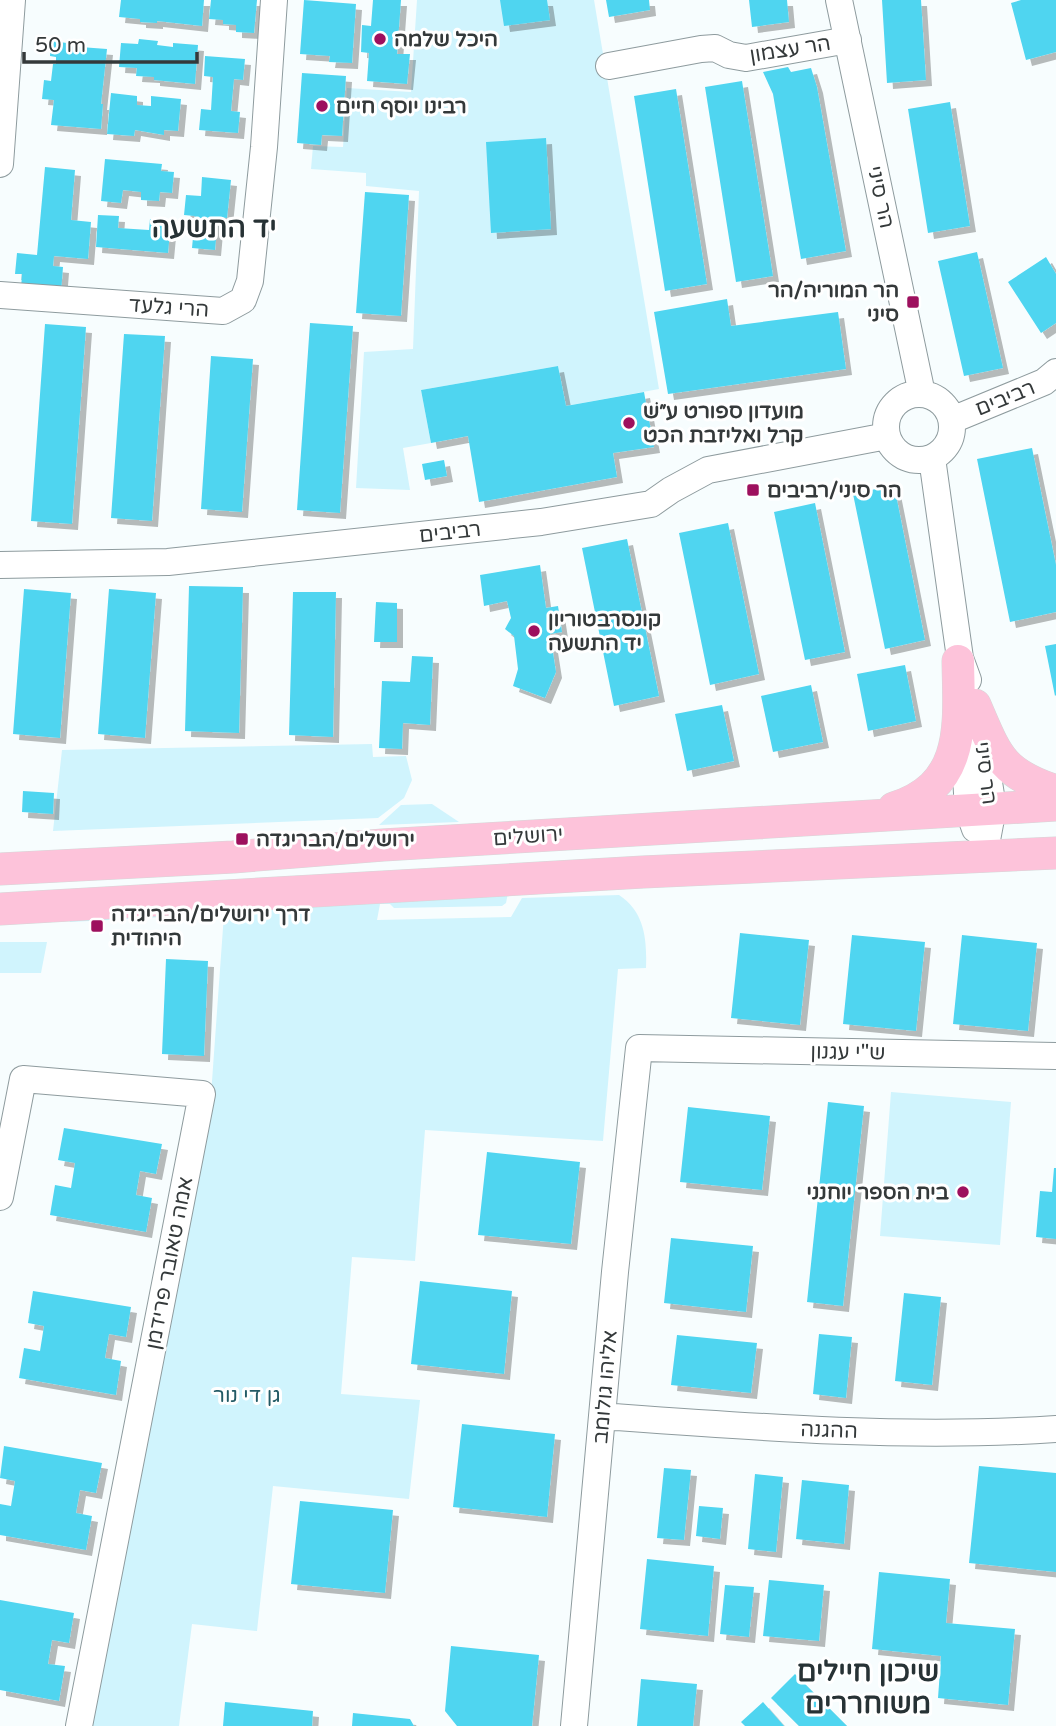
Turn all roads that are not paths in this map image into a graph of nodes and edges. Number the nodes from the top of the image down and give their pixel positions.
1 (12, 0) edge
2 (274, 0) edge
3 (839, 0) edge
4 (848, 40) junction
5 (609, 66) dead end
6 (0, 153) edge
7 (0, 164) edge
8 (0, 295) edge
9 (1056, 372) edge
10 (922, 394) junction
11 (951, 420) junction
12 (887, 436) junction
13 (932, 458) junction
14 (0, 565) edge
15 (959, 660) junction
16 (975, 705) junction
17 (1056, 791) edge
18 (1056, 805) edge
19 (980, 808) junction
20 (872, 814) junction
21 (1056, 853) edge
22 (984, 856) junction
23 (0, 869) edge
24 (0, 909) edge
25 (639, 1048) joint
26 (1056, 1056) edge
27 (0, 1196) edge
28 (602, 1416) junction
29 (1056, 1429) edge
30 (79, 1726) edge
31 (574, 1726) edge

1 - 6 street
2 - 8 street, הרי גלעד
3 - 4 street, הר סיני
4 - 5 street, הר עצמון
4 - 10 street, הר סיני
6 - 7 street
9 - 11 street, רביבים
10 - 11 street
10 - 12 street
11 - 13 street
12 - 13 street
12 - 14 street, רביבים
13 - 15 street, הר סיני
15 - 16 street, הר סיני
15 - 19 street, הר סיני
15 - 20 main road
16 - 17 main road
16 - 19 street, הר סיני
18 - 19 main road, ירושלים
19 - 20 main road, ירושלים
19 - 22 street, הר סיני
20 - 23 main road, ירושלים
21 - 22 main road, ירושלים
22 - 24 main road, ירושלים
25 - 26 street, ש"י עגנון
25 - 28 street, אליהו גולומב
27 - 30 street, אמה טאובר פרידמן
28 - 29 street, ההגנה
28 - 31 street, אליהו גולומב

